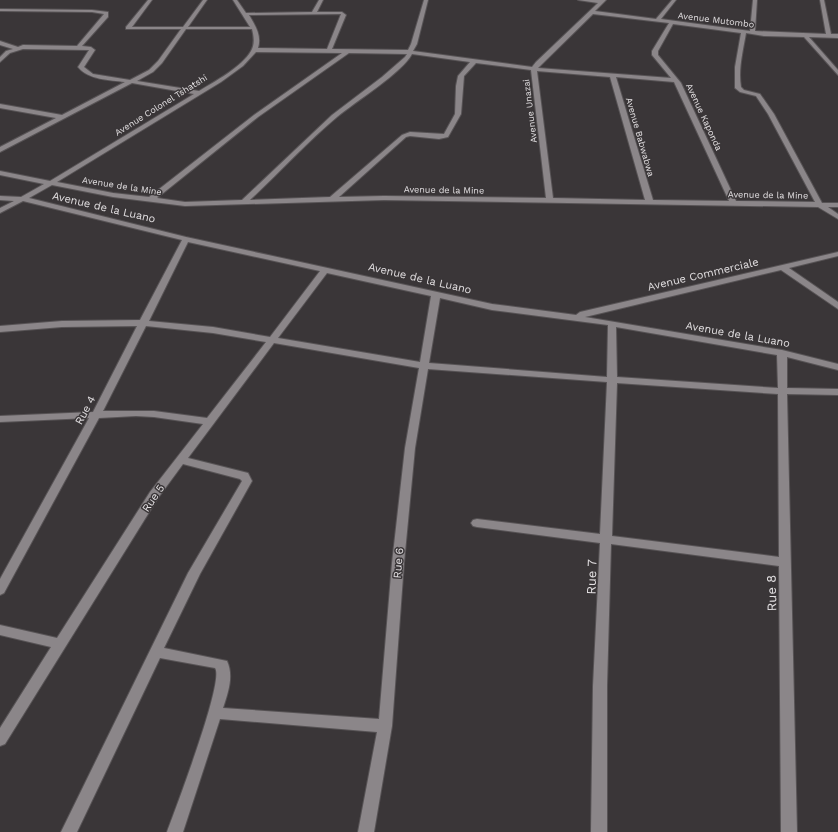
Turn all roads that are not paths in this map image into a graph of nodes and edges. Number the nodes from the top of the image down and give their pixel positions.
1 (150, 0) edge
2 (205, 0) edge
3 (235, 0) edge
4 (321, 0) edge
5 (426, 0) edge
6 (580, 0) edge
7 (674, 0) edge
8 (755, 0) edge
9 (822, 0) edge
10 (602, 1) edge
11 (0, 10) edge
12 (592, 12) junction
13 (314, 13) junction
14 (244, 14) junction
15 (657, 20) junction
16 (672, 22) junction
17 (186, 27) junction
18 (254, 28) junction
19 (744, 32) junction
20 (752, 33) junction
21 (806, 36) junction
22 (829, 36) junction
23 (838, 36) edge
24 (0, 43) edge
25 (17, 48) junction
26 (78, 48) junction
27 (255, 50) junction
28 (329, 51) junction
29 (348, 51) junction
30 (411, 52) junction
31 (0, 60) edge
32 (475, 60) junction
33 (534, 68) junction
34 (838, 73) edge
35 (613, 76) junction
36 (675, 80) junction
37 (130, 82) junction
38 (199, 93) junction
39 (0, 106) edge
40 (61, 117) junction
41 (0, 150) edge
42 (0, 173) edge
43 (52, 183) junction
44 (0, 198) edge
45 (22, 199) junction
46 (333, 199) junction
47 (150, 200) junction
48 (550, 200) junction
49 (244, 202) junction
50 (650, 203) junction
51 (734, 204) junction
52 (820, 205) junction
53 (838, 205) edge
54 (0, 211) edge
55 (838, 217) edge
56 (186, 239) junction
57 (838, 254) edge
58 (782, 267) junction
59 (326, 269) junction
60 (436, 294) junction
61 (838, 306) edge
62 (574, 317) junction
63 (144, 323) junction
64 (612, 323) junction
65 (0, 330) edge
66 (271, 340) junction
67 (782, 353) junction
68 (425, 366) junction
69 (838, 367) edge
70 (612, 380) junction
71 (783, 391) junction
72 (838, 392) edge
73 (97, 414) junction
74 (0, 419) edge
75 (210, 422) junction
76 (180, 460) junction
77 (477, 523) dead end
78 (606, 539) junction
79 (786, 562) junction
80 (0, 590) edge
81 (0, 630) edge
82 (60, 644) junction
83 (155, 652) junction
84 (214, 713) junction
85 (385, 726) junction
86 (0, 740) edge
87 (69, 832) edge
88 (175, 832) edge
89 (366, 832) edge
90 (599, 832) edge
91 (789, 832) edge

1 - 17 street
2 - 17 street
3 - 14 street
4 - 13 street
5 - 30 street
6 - 10 street
7 - 15 street
8 - 20 street
9 - 22 street
10 - 12 street, Avenue Unazai
11 - 26 street
12 - 15 street, Avenue Mutombo
12 - 33 street, Avenue Unazai
13 - 14 street
13 - 28 street
14 - 18 street
15 - 16 street, Avenue Mutombo
16 - 19 street, Avenue Mutombo
16 - 36 street, Avenue Kaponda
17 - 18 street
17 - 37 street
18 - 27 street
19 - 20 street, Avenue Mutombo
19 - 52 street
20 - 21 street, Avenue Mutombo
21 - 22 street, Avenue Mutombo
21 - 34 street
22 - 23 street, Avenue Mutombo
24 - 25 street
25 - 26 street
25 - 31 street
26 - 37 street
27 - 28 street
27 - 38 street, Avenue Colonel Tshatshi
28 - 29 street
29 - 30 street
29 - 47 street
30 - 32 street
30 - 49 street
32 - 33 street
32 - 46 street
33 - 35 street
33 - 48 street, Avenue Unazai
35 - 36 street
35 - 50 street, Avenue Babwabwa
36 - 51 street, Avenue Kaponda
37 - 38 street
37 - 40 street
38 - 43 street, Avenue Colonel Tshatshi
39 - 40 street
40 - 41 street
42 - 43 street, Avenue de la Mine
43 - 45 street, Avenue Colonel Tshatshi
43 - 47 street, Avenue de la Mine
44 - 45 street, Avenue de la Luano
45 - 54 street, Avenue Colonel Tshatshi
45 - 56 street, Avenue de la Luano
46 - 48 street, Avenue de la Mine
46 - 49 street, Avenue de la Mine
47 - 49 street, Avenue de la Mine
48 - 50 street, Avenue de la Mine
50 - 51 street, Avenue de la Mine
51 - 52 street, Avenue de la Mine
52 - 53 street, Avenue de la Mine
52 - 55 street
56 - 59 street, Avenue de la Luano
56 - 63 street, Rue 4
57 - 58 street, Avenue Commerciale
58 - 61 street
58 - 62 street, Avenue Commerciale
59 - 60 street, Avenue de la Luano
59 - 66 street, Rue 5
60 - 62 street, Avenue de la Luano
60 - 68 street, Rue 6
62 - 64 street, Avenue de la Luano
63 - 65 street
63 - 66 street
63 - 73 street, Rue 4
64 - 67 street, Avenue de la Luano
64 - 70 street, Rue 7
66 - 68 street
66 - 75 street, Rue 5
67 - 69 street, Avenue de la Luano
67 - 71 street, Rue 8
68 - 70 street
68 - 85 street, Rue 6
70 - 71 street
70 - 78 street, Rue 7
71 - 72 street
71 - 79 street, Rue 8
73 - 74 street
73 - 75 street
73 - 80 street, Rue 4
75 - 76 street, Rue 5
76 - 82 street, Rue 5
76 - 83 street
77 - 78 street
78 - 79 street
78 - 90 street, Rue 7
79 - 91 street, Rue 8
81 - 82 street
82 - 86 street, Rue 5
83 - 84 street
83 - 87 street
84 - 85 street
84 - 88 street
85 - 89 street, Rue 6

